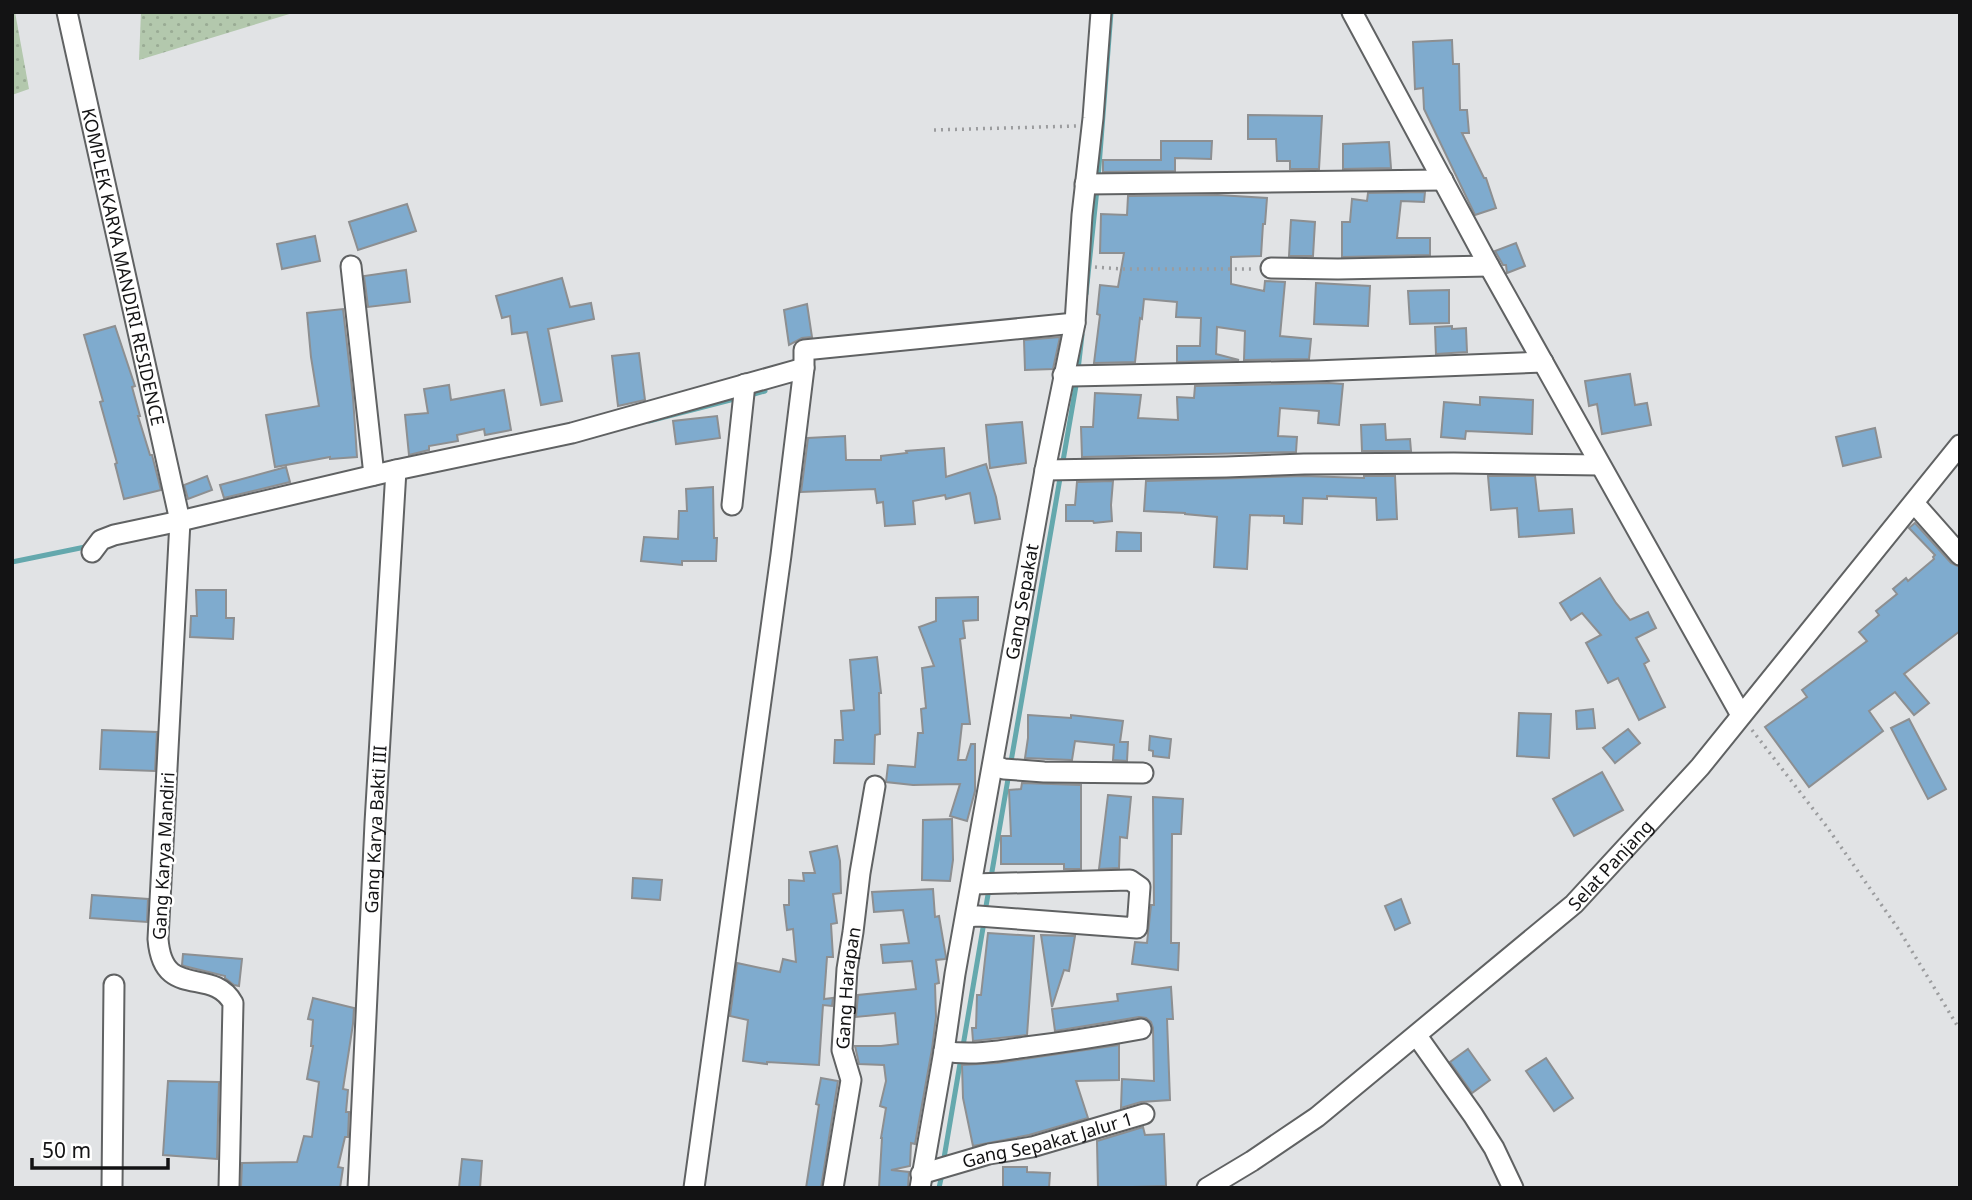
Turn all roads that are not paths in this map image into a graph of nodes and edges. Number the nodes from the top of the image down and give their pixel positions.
1 (66, 12) edge
2 (1101, 12) edge
3 (1352, 12) edge
4 (1443, 180) junction
5 (1094, 184) junction
6 (351, 266) dead end
7 (1489, 266) junction
8 (1271, 268) road end
9 (1075, 323) junction
10 (1543, 362) junction
11 (804, 368) junction
12 (1072, 375) junction
13 (743, 393) junction
14 (1960, 445) edge
15 (1600, 465) junction
16 (1049, 470) junction
17 (374, 475) junction
18 (395, 478) junction
19 (1914, 503) junction
20 (732, 505) dead end
21 (180, 521) junction
22 (92, 552) dead end
23 (1960, 555) edge
24 (1741, 715) junction
25 (1005, 768) junction
26 (1143, 773) dead end
27 (875, 786) dead end
28 (984, 883) junction
29 (980, 917) junction
30 (114, 985) dead end
31 (1141, 1029) dead end
32 (1417, 1036) junction
33 (955, 1052) junction
34 (1144, 1114) dead end
35 (931, 1174) edge
36 (112, 1188) edge
37 (229, 1188) edge
38 (358, 1188) edge
39 (694, 1188) edge
40 (834, 1188) edge
41 (1207, 1188) edge
42 (1513, 1188) edge

1 - 21 street, KOMPLEK KARYA MANDIRI RESIDENCE
2 - 5 street, Gang Sepakat
3 - 4 street
4 - 5 street
4 - 7 street
5 - 9 street, Gang Sepakat
6 - 17 street
7 - 8 street
7 - 10 street
9 - 11 street
9 - 12 street, Gang Sepakat
10 - 12 street
10 - 15 street
11 - 13 street
11 - 39 street
12 - 16 street, Gang Sepakat
13 - 18 street
13 - 20 street
14 - 19 street, Selat Panjang
15 - 16 street
15 - 24 street
16 - 25 street, Gang Sepakat
17 - 18 street
17 - 21 street
18 - 38 street, Gang Karya Bakti III
19 - 23 street
19 - 24 street, Selat Panjang
21 - 22 street
21 - 37 street, Gang Karya Mandiri
24 - 32 street, Selat Panjang
25 - 26 street
25 - 28 street, Gang Sepakat
27 - 40 street, Gang Harapan
28 - 29 street, Gang Sepakat
28 - 29 street
29 - 33 street, Gang Sepakat
30 - 36 street
31 - 33 street
32 - 41 street, Selat Panjang
32 - 42 street
33 - 35 street, Gang Sepakat
34 - 35 street, Gang Sepakat Jalur 1

